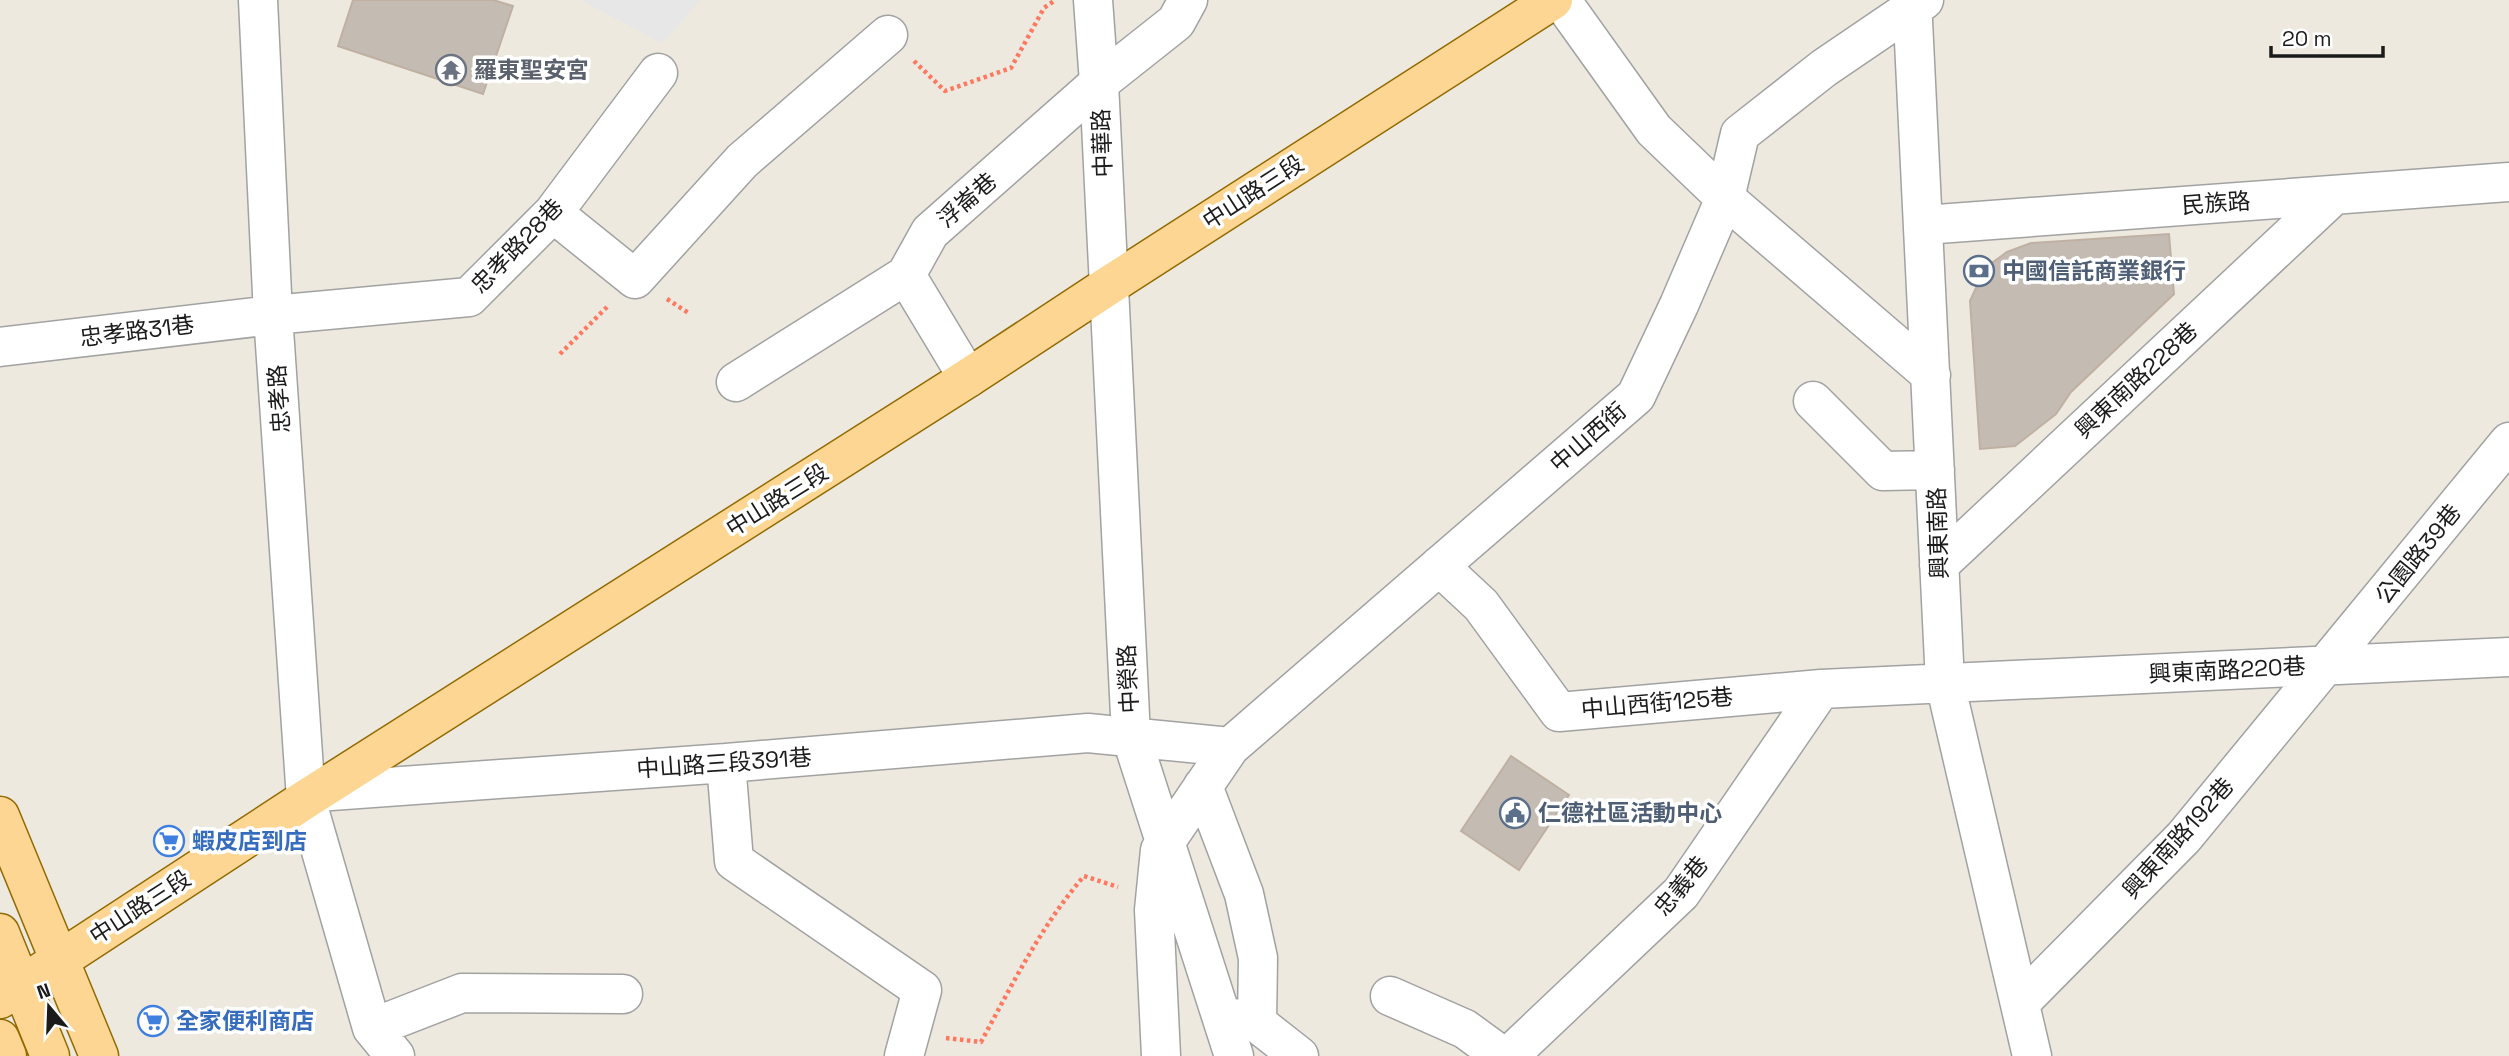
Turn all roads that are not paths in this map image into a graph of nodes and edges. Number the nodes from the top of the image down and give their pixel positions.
1 (258, 0) edge
2 (1093, 0) edge
3 (1188, 0) edge
4 (1553, 0) edge
5 (1560, 0) edge
6 (1917, 3) edge
7 (888, 35) road end
8 (658, 74) dead end
9 (1099, 83) junction
10 (2509, 181) edge
11 (2334, 195) junction
12 (1725, 198) junction
13 (553, 213) junction
14 (1924, 225) junction
15 (906, 275) junction
16 (1108, 286) junction
17 (274, 315) junction
18 (0, 347) edge
19 (1931, 374) junction
20 (968, 378) junction
21 (736, 382) dead end
22 (1813, 401) dead end
23 (2509, 442) edge
24 (1935, 470) junction
25 (1939, 565) junction
26 (1438, 566) junction
27 (2509, 657) edge
28 (2327, 665) junction
29 (1945, 682) junction
30 (1821, 689) junction
31 (1131, 736) junction
32 (1230, 747) junction
33 (726, 763) junction
34 (1203, 786) junction
35 (312, 795) junction
36 (0, 816) edge
37 (1166, 840) junction
38 (0, 933) edge
39 (58, 960) junction
40 (10, 992) edge
41 (623, 994) dead end
42 (1390, 996) dead end
43 (2020, 1003) junction
44 (1239, 1020) junction
45 (0, 1039) edge
46 (383, 1042) edge
47 (907, 1044) edge
48 (7, 1056) edge
49 (50, 1056) edge
50 (99, 1056) edge
51 (1161, 1056) edge
52 (1234, 1056) edge
53 (1299, 1056) edge
54 (1502, 1056) edge
55 (1509, 1056) edge
56 (2032, 1056) edge

1 - 17 street, 忠孝路
2 - 9 street, 中華路
3 - 9 street, 浮崙巷
4 - 16 main road, 中山路三段
5 - 12 street
6 - 12 street, 中山西街
6 - 14 street, 興東南路
7 - 13 street
8 - 13 street, 忠孝路28巷
9 - 15 street, 浮崙巷
9 - 16 street, 中華路
10 - 11 street, 民族路
11 - 14 street, 民族路
11 - 25 street, 興東南路228巷
12 - 19 street
12 - 26 street, 中山西街
13 - 17 street, 忠孝路28巷
14 - 19 street, 興東南路
15 - 20 street
15 - 21 street, 浮崙巷
16 - 20 main road, 中山路三段
16 - 31 street, 中榮路
17 - 18 street, 忠孝路31巷
17 - 35 street, 忠孝路
19 - 24 street, 興東南路
20 - 35 main road, 中山路三段
22 - 24 street
23 - 28 street, 公園路39巷
24 - 25 street, 興東南路
25 - 29 street, 興東南路
26 - 30 street, 中山西街125巷
26 - 32 street, 中山西街
27 - 28 street, 興東南路220巷
28 - 29 street, 興東南路220巷
28 - 43 street, 興東南路192巷
29 - 30 street, 中山西街125巷
29 - 43 street, 興東南路
30 - 55 street, 忠義巷
31 - 32 street
31 - 33 street, 中山路三段391巷
31 - 37 street, 中榮路
32 - 34 street, 中山西街
33 - 35 street, 中山路三段391巷
33 - 47 street
34 - 37 street, 中山西街
34 - 44 street
35 - 39 main road, 中山路三段
35 - 46 street, 忠孝路
36 - 39 main road
37 - 44 street, 中榮路
37 - 51 street
38 - 40 main road
39 - 40 main road, 中山路三段
39 - 50 main road
40 - 49 main road
41 - 46 street
42 - 54 street
43 - 56 street, 興東南路
44 - 52 street, 中榮路
44 - 53 street
45 - 48 main road

